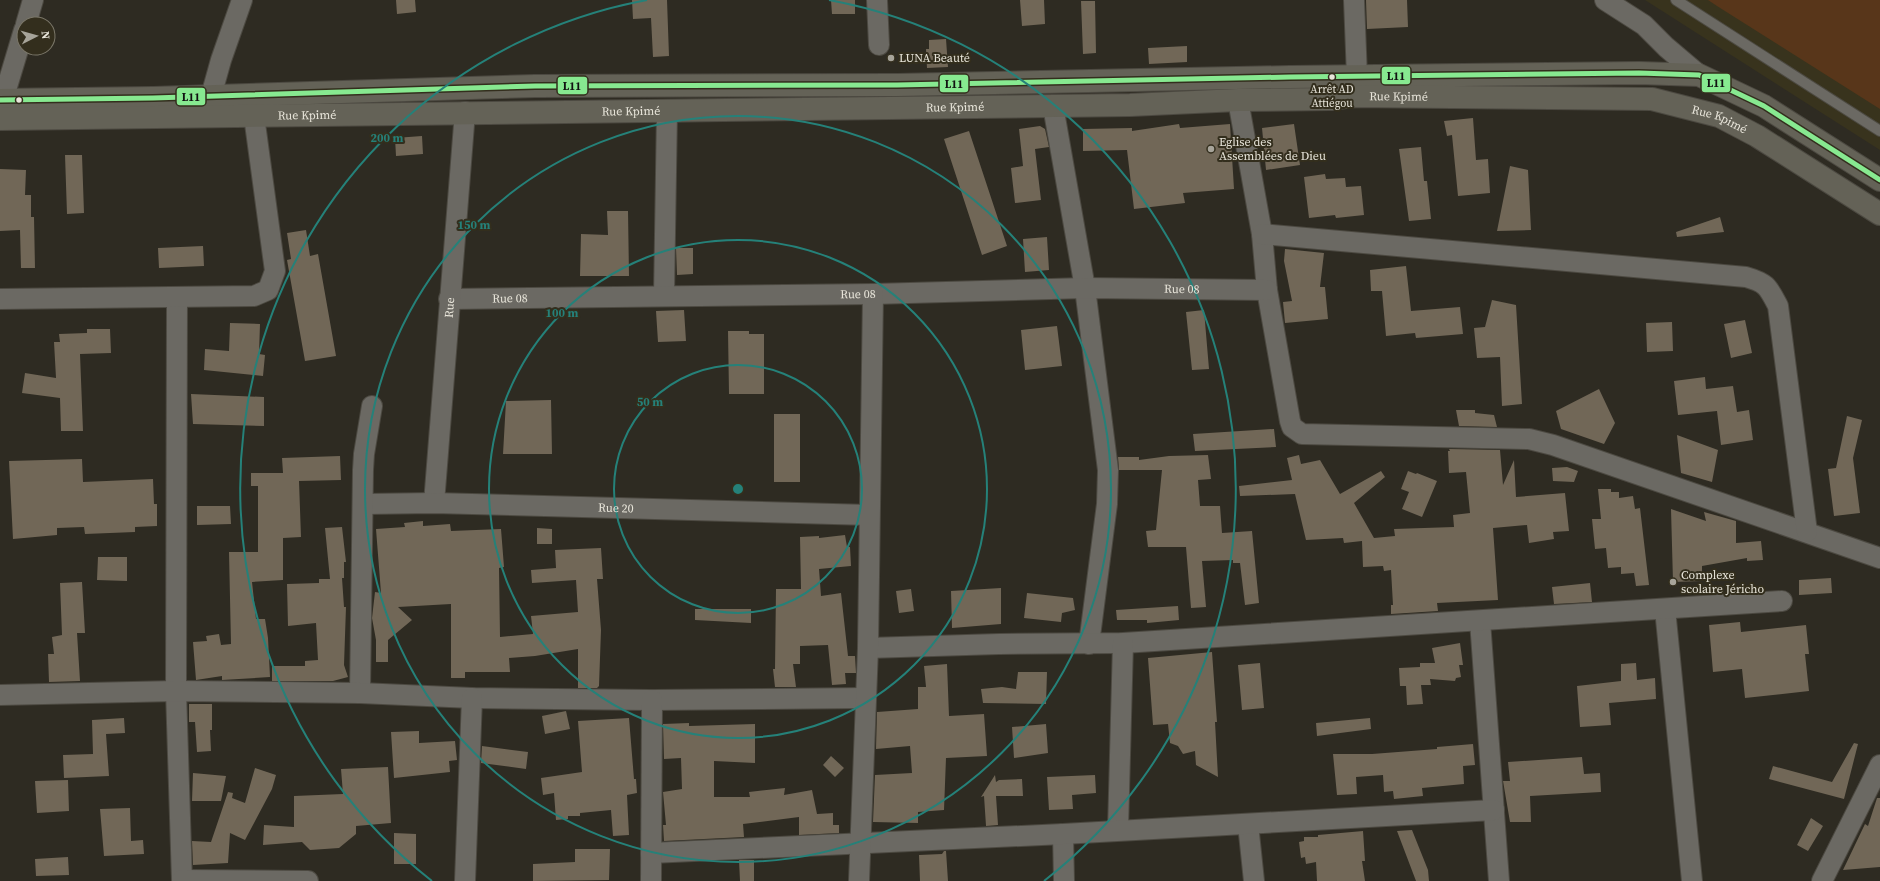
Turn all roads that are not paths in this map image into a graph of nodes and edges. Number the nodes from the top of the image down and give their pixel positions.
1 (33, 0) edge
2 (242, 0) edge
3 (877, 0) edge
4 (1354, 0) edge
5 (1605, 0) edge
6 (1676, 0) edge
7 (28, 16) edge
8 (879, 45) dead end
9 (16, 56) edge
10 (1699, 75) junction
11 (1357, 77) junction
12 (211, 96) junction
13 (1238, 100) junction
14 (1, 106) edge
15 (1053, 106) junction
16 (667, 111) junction
17 (465, 112) junction
18 (254, 116) junction
19 (1880, 131) edge
20 (1880, 180) edge
21 (1880, 214) edge
22 (1262, 234) junction
23 (1085, 288) junction
24 (1267, 290) junction
25 (873, 294) junction
26 (664, 296) junction
27 (177, 297) junction
28 (0, 299) edge
29 (449, 299) junction
30 (372, 406) dead end
31 (364, 504) junction
32 (434, 504) junction
33 (869, 515) junction
34 (1808, 532) junction
35 (1880, 558) edge
36 (1782, 602) dead end
37 (1665, 609) junction
38 (1480, 621) junction
39 (1123, 643) junction
40 (1090, 644) junction
41 (868, 648) junction
42 (176, 691) junction
43 (360, 693) junction
44 (0, 695) edge
45 (472, 698) junction
46 (865, 698) junction
47 (652, 700) junction
48 (1880, 765) edge
49 (1494, 810) junction
50 (1248, 824) junction
51 (1118, 830) junction
52 (1063, 834) junction
53 (860, 842) junction
54 (651, 853) junction
55 (182, 881) edge
56 (308, 881) edge
57 (465, 881) edge
58 (651, 881) edge
59 (859, 881) edge
60 (1064, 881) edge
61 (1254, 881) edge
62 (1499, 881) edge
63 (1692, 881) edge
64 (1822, 881) edge

1 - 7 street
2 - 12 street
3 - 8 street
4 - 11 street
5 - 10 street
6 - 19 lane
9 - 14 street
10 - 11 main road, Rue Kpimé
10 - 20 main road, Rue Kpimé
11 - 12 main road, Rue Kpimé
12 - 14 main road, Rue Kpimé
13 - 15 main road, Rue Kpimé
13 - 21 main road, Rue Kpimé
13 - 22 street
14 - 18 main road, Rue Kpimé
15 - 16 main road, Rue Kpimé
15 - 23 street
16 - 17 main road, Rue Kpimé
16 - 26 street
17 - 18 main road, Rue Kpimé
17 - 29 street, Rue
18 - 27 street
22 - 24 street
22 - 34 street
23 - 24 street, Rue 08
23 - 25 street, Rue 08
23 - 40 street
24 - 34 street
25 - 26 street, Rue 08
25 - 33 street
26 - 29 street, Rue 08
27 - 28 street
27 - 42 street
29 - 32 street, Rue
30 - 31 street
31 - 32 street, Rue 20
31 - 43 street
32 - 33 street, Rue 20
33 - 41 street
34 - 35 street
36 - 37 street
37 - 38 street
37 - 63 street
38 - 39 street
38 - 49 street
39 - 40 street
39 - 51 street
40 - 41 street
41 - 46 street
42 - 43 street
42 - 44 street
42 - 55 street
43 - 45 street
45 - 47 street
45 - 57 street
46 - 47 street
46 - 53 street
47 - 54 street
48 - 64 street
49 - 50 street
49 - 62 street
50 - 51 street
50 - 61 street
51 - 52 street
52 - 53 street
52 - 60 street
53 - 54 street
53 - 59 street
54 - 58 street
55 - 56 street

